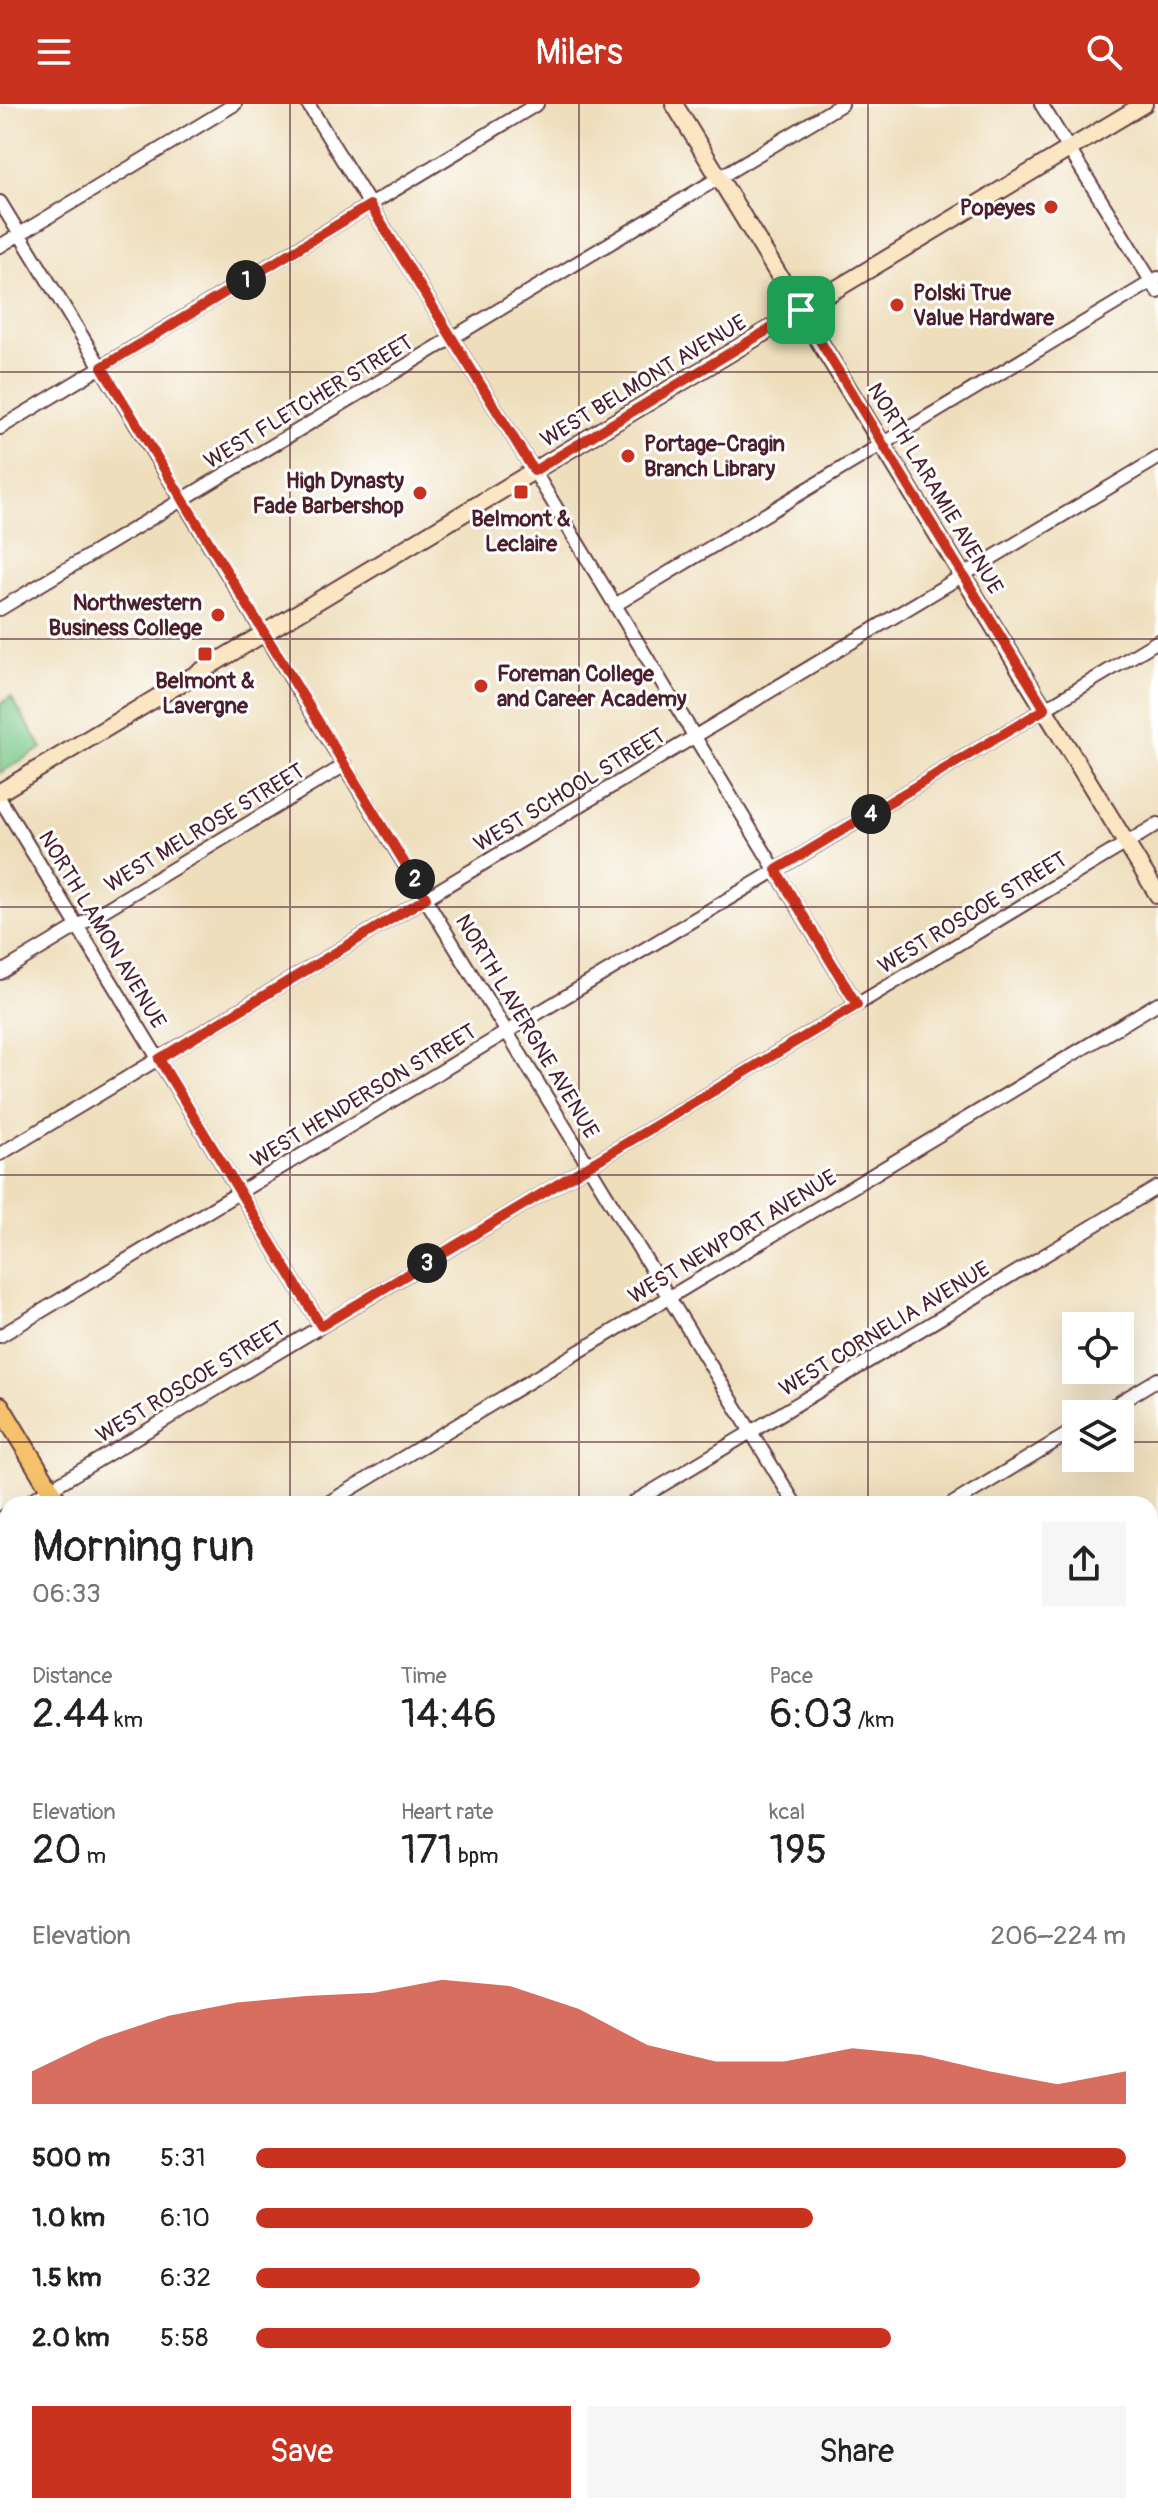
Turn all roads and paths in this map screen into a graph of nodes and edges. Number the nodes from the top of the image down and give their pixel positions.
1 (235, 104) edge
2 (308, 104) edge
3 (537, 104) edge
4 (674, 104) edge
5 (842, 104) edge
6 (1041, 104) edge
7 (1144, 104) edge
8 (1070, 149) junction
9 (720, 178) junction
10 (0, 202) edge
11 (370, 205) junction
12 (20, 234) junction
13 (0, 246) edge
14 (1156, 284) edge
15 (801, 310) junction
16 (453, 338) junction
17 (102, 367) junction
18 (0, 428) edge
19 (883, 443) junction
20 (1158, 458) edge
21 (534, 471) junction
22 (183, 499) junction
23 (963, 575) junction
24 (615, 605) junction
25 (0, 609) edge
26 (265, 633) junction
27 (1158, 641) edge
28 (1045, 709) junction
29 (695, 737) junction
30 (345, 765) junction
31 (0, 792) edge
32 (0, 799) edge
33 (1158, 824) edge
34 (1126, 843) junction
35 (776, 870) junction
36 (1158, 895) edge
37 (426, 898) junction
38 (78, 926) junction
39 (0, 973) edge
40 (1158, 1003) edge
41 (857, 1005) junction
42 (508, 1031) junction
43 (159, 1059) junction
44 (0, 1154) edge
45 (589, 1165) junction
46 (1158, 1187) edge
47 (240, 1192) junction
48 (669, 1298) junction
49 (321, 1326) junction
50 (0, 1336) edge
51 (1158, 1379) edge
52 (1123, 1400) edge
53 (0, 1406) edge
54 (751, 1431) junction
55 (1062, 1437) edge
56 (55, 1496) edge
57 (339, 1496) edge
58 (644, 1496) edge
59 (790, 1496) edge
60 (965, 1496) edge

1 - 12 street
2 - 11 street
3 - 11 street
4 - 9 main road, NORTH LARAMIE AVENUE
5 - 9 street, WEST FLETCHER STREET
6 - 8 street
7 - 8 main road, WEST BELMONT AVENUE
8 - 14 street
8 - 15 main road, WEST BELMONT AVENUE
9 - 15 main road, NORTH LARAMIE AVENUE
9 - 16 street, WEST FLETCHER STREET
10 - 12 street, NORTH LAVERGNE AVENUE
11 - 16 street
11 - 17 street
12 - 13 street
12 - 17 street, NORTH LAVERGNE AVENUE
14 - 19 street
15 - 19 main road, NORTH LARAMIE AVENUE
15 - 21 main road, WEST BELMONT AVENUE
16 - 21 street
16 - 22 street, WEST FLETCHER STREET
17 - 18 street
17 - 22 street, NORTH LAVERGNE AVENUE
19 - 23 main road, NORTH LARAMIE AVENUE
19 - 24 street
20 - 23 street, WEST SCHOOL STREET
21 - 24 street
21 - 26 main road, WEST BELMONT AVENUE
22 - 25 street, WEST FLETCHER STREET
22 - 26 street, NORTH LAVERGNE AVENUE
23 - 28 main road, NORTH LARAMIE AVENUE
23 - 29 street, WEST SCHOOL STREET
24 - 29 street
26 - 30 street, NORTH LAVERGNE AVENUE
26 - 31 main road, WEST BELMONT AVENUE
27 - 28 street, WEST HENDERSON STREET
28 - 34 main road, NORTH LARAMIE AVENUE
28 - 35 street, WEST HENDERSON STREET
29 - 35 street
29 - 37 street, WEST SCHOOL STREET
30 - 37 street, NORTH LAVERGNE AVENUE
30 - 38 street, WEST MELROSE STREET
32 - 38 street, NORTH LAMON AVENUE
33 - 34 street, WEST ROSCOE STREET
34 - 36 main road, NORTH LARAMIE AVENUE
34 - 41 street, WEST ROSCOE STREET
35 - 41 street
35 - 42 street, WEST HENDERSON STREET
37 - 42 street, NORTH LAVERGNE AVENUE
37 - 43 street, WEST SCHOOL STREET
38 - 39 street, WEST MELROSE STREET
38 - 43 street, NORTH LAMON AVENUE
40 - 48 street, WEST NEWPORT AVENUE
41 - 45 street, WEST ROSCOE STREET
42 - 45 street, NORTH LAVERGNE AVENUE
42 - 47 street, WEST HENDERSON STREET
43 - 44 street, WEST SCHOOL STREET
43 - 47 street, NORTH LAMON AVENUE
45 - 48 street, NORTH LAVERGNE AVENUE
45 - 49 street, WEST ROSCOE STREET
46 - 54 street, WEST CORNELIA AVENUE
47 - 49 street, NORTH LAMON AVENUE
47 - 50 street, WEST HENDERSON STREET
48 - 54 street, NORTH LAVERGNE AVENUE
48 - 57 street, WEST NEWPORT AVENUE
49 - 56 street, WEST ROSCOE STREET
51 - 52 street
53 - 56 main road
54 - 58 street, WEST CORNELIA AVENUE
54 - 59 street, NORTH LAVERGNE AVENUE
55 - 60 street

